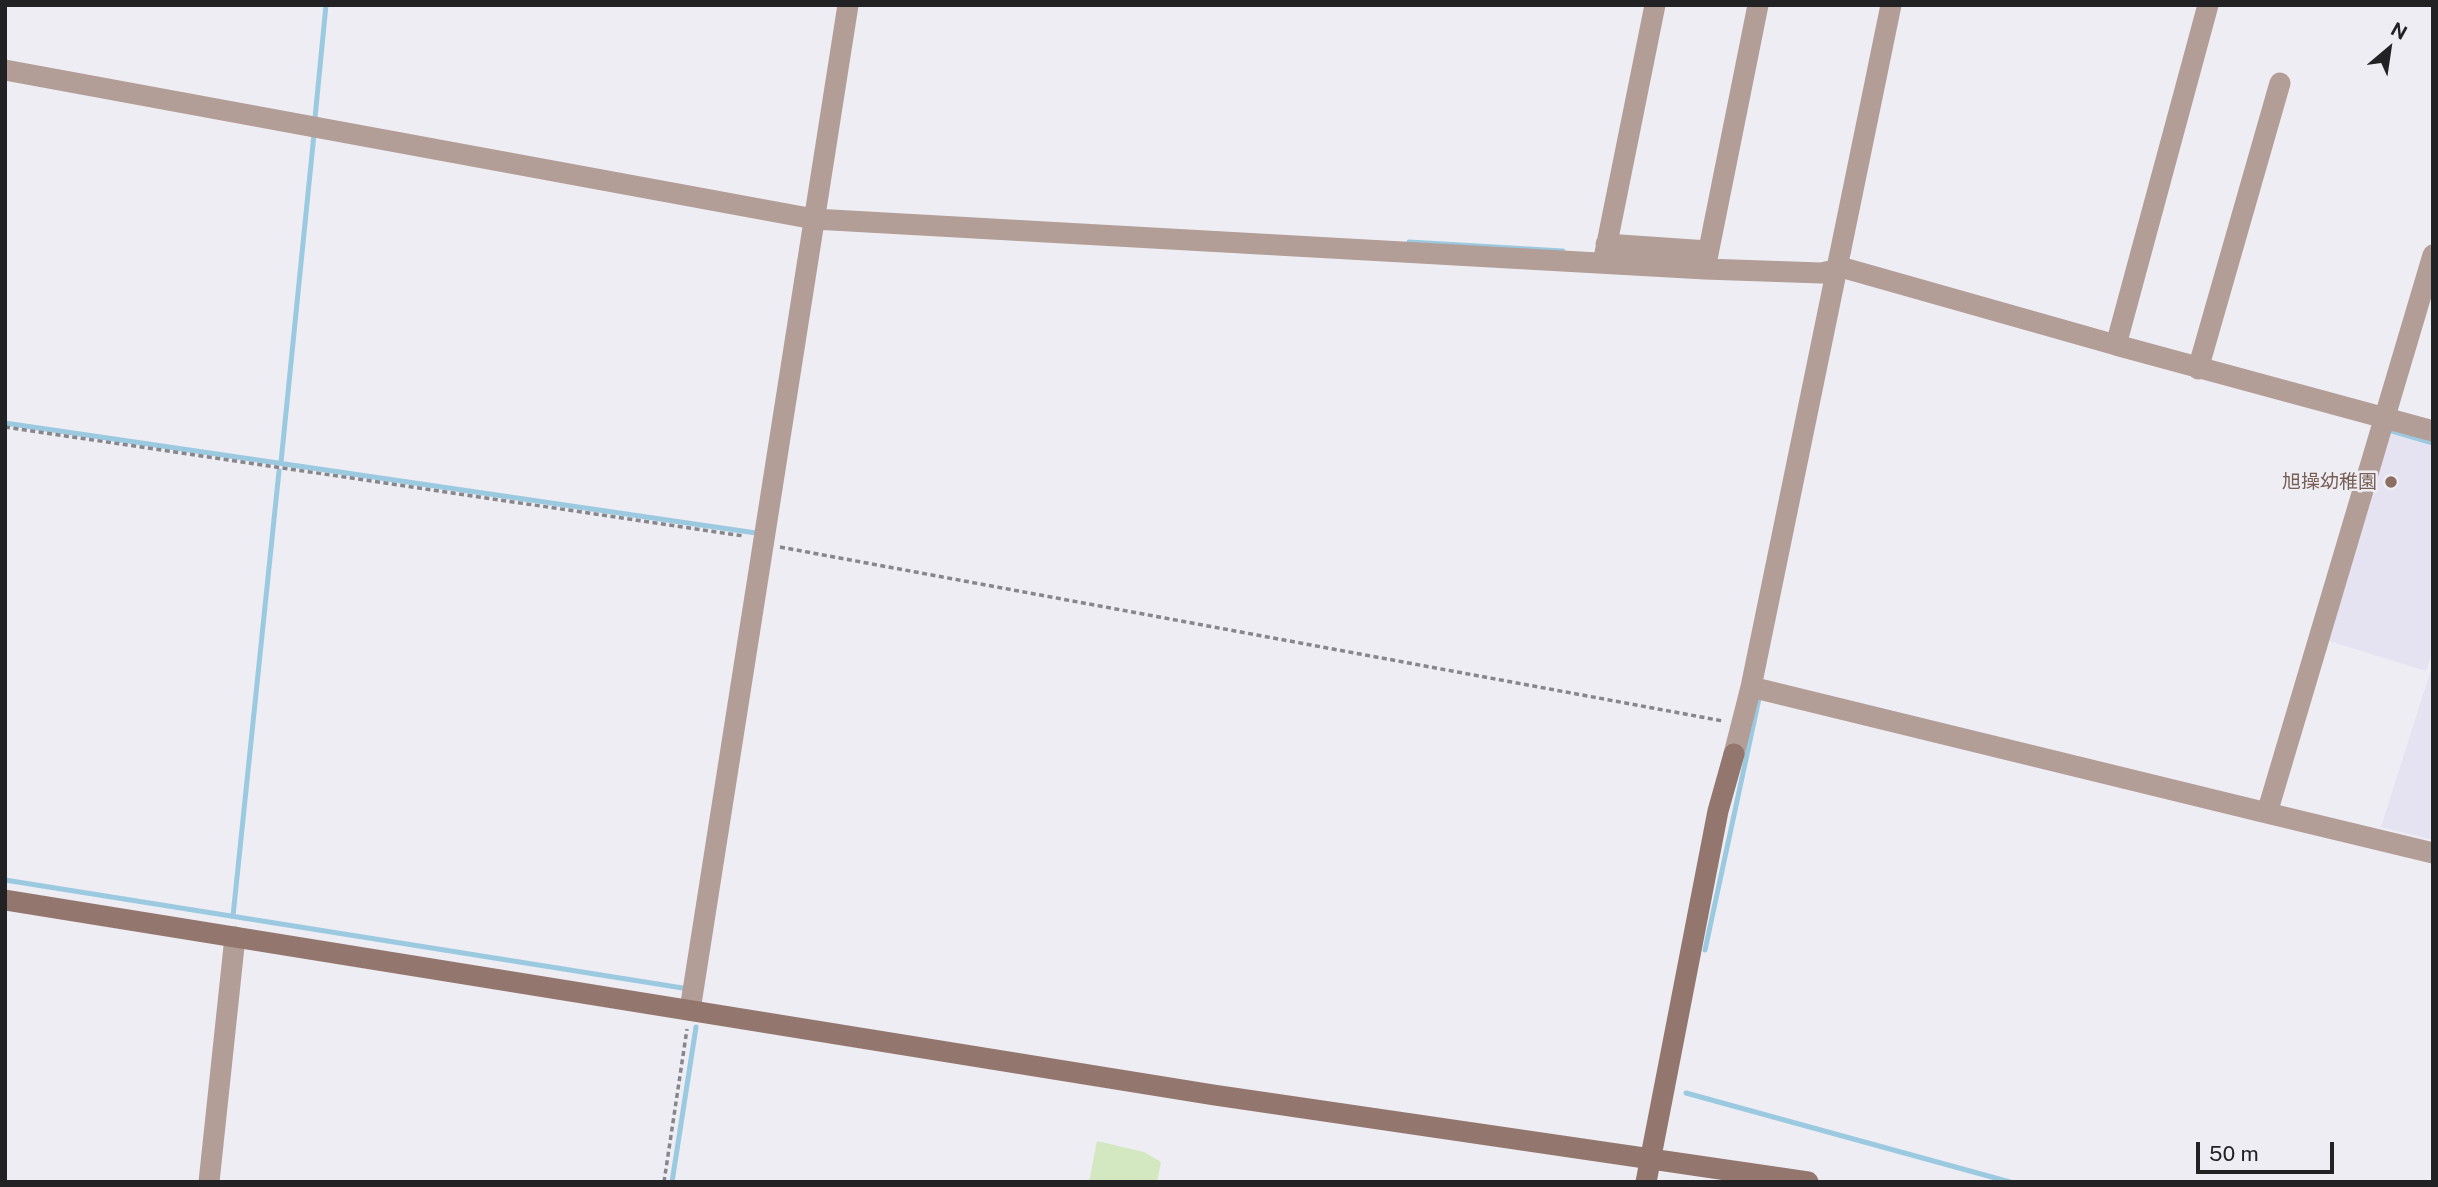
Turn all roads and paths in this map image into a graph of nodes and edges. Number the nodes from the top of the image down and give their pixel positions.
1 (848, 5) edge
2 (1655, 5) edge
3 (1758, 5) edge
4 (1891, 5) edge
5 (2208, 5) edge
6 (5, 70) edge
7 (2280, 83) dead end
8 (814, 219) junction
9 (1605, 254) junction
10 (2433, 256) edge
11 (1707, 260) junction
12 (1844, 269) junction
13 (2116, 345) junction
14 (2198, 369) junction
15 (2384, 424) junction
16 (5, 427) edge
17 (2433, 431) edge
18 (770, 543) junction
19 (1758, 689) junction
20 (1742, 725) junction
21 (2269, 807) junction
22 (2433, 853) edge
23 (5, 900) edge
24 (235, 937) junction
25 (690, 1010) junction
26 (1651, 1160) junction
27 (209, 1182) edge
28 (664, 1182) edge
29 (1646, 1182) edge
30 (1808, 1182) edge

1 - 8 street
2 - 9 street
3 - 11 street
4 - 12 street
5 - 13 street
6 - 8 street
7 - 14 street
8 - 9 street
8 - 18 street
9 - 11 street
10 - 15 street
11 - 12 street
12 - 13 street
12 - 19 street
13 - 14 street
14 - 15 street
15 - 17 street
15 - 21 street
16 - 18 path
18 - 20 path
18 - 25 street
19 - 20 street
19 - 21 street
20 - 26 street
21 - 22 street
23 - 24 street
24 - 25 street
24 - 27 street
25 - 26 street
25 - 28 path
26 - 29 street
26 - 30 street

